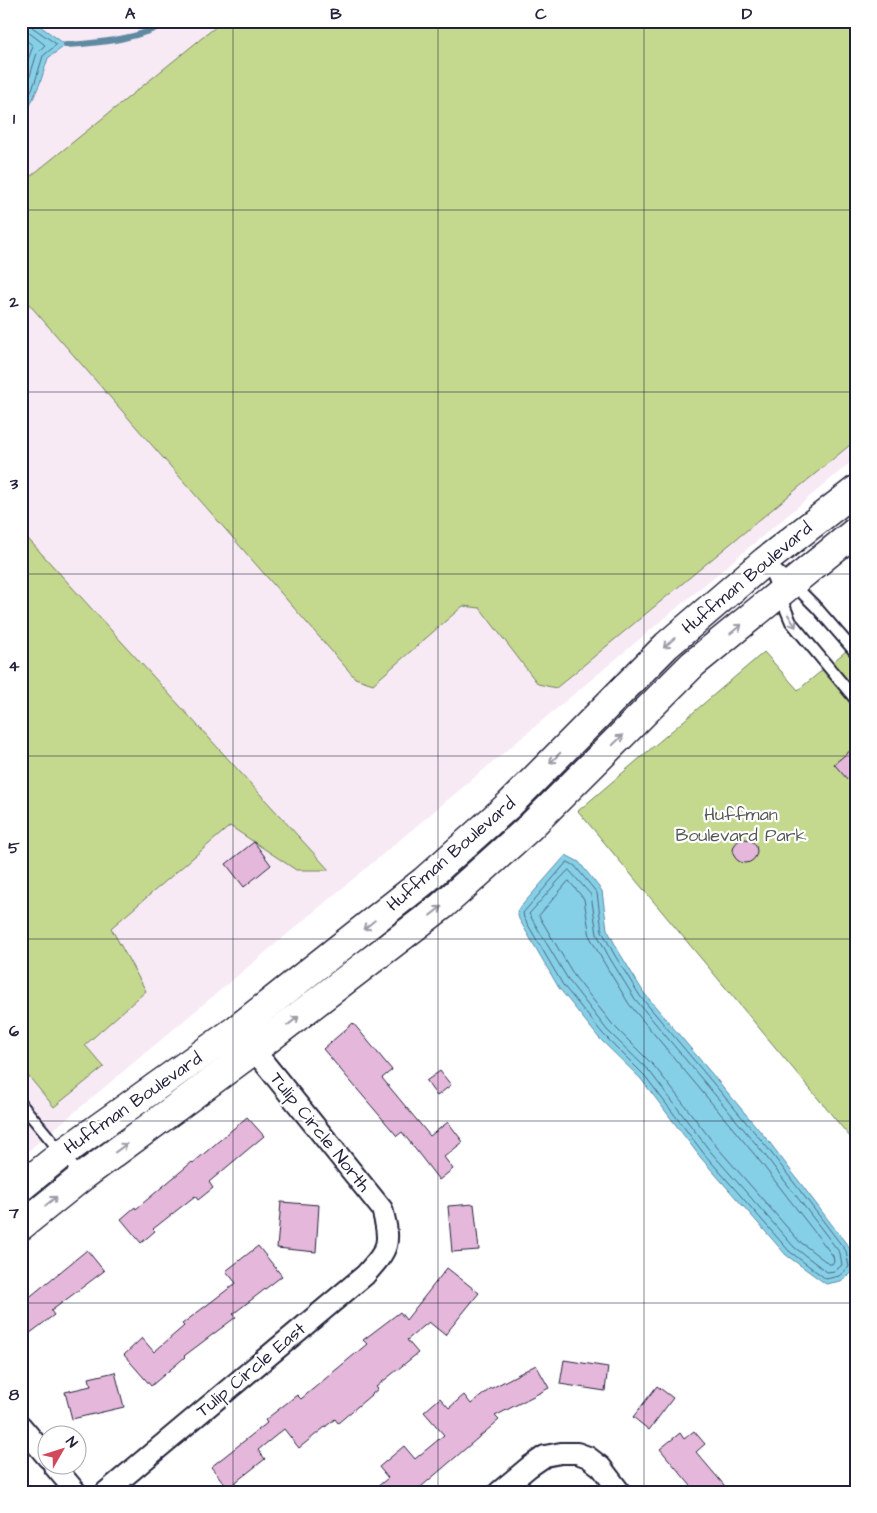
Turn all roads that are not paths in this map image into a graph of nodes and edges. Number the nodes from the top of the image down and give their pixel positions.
1 (856, 490) edge
2 (856, 531) edge
3 (765, 561) junction
4 (786, 589) junction
5 (856, 653) edge
6 (856, 700) edge
7 (237, 1029) junction
8 (254, 1050) junction
9 (21, 1104) edge
10 (63, 1153) junction
11 (82, 1177) junction
12 (21, 1187) edge
13 (21, 1226) edge
14 (387, 1242) joint
15 (21, 1426) edge
16 (38, 1446) edge
17 (62, 1476) edge
18 (76, 1492) edge
19 (106, 1492) edge
20 (499, 1492) edge
21 (620, 1492) edge

1 - 3 street, Huffman Boulevard
2 - 4 street, Huffman Boulevard
3 - 4 lane
3 - 4 lane
3 -> 7 street, Huffman Boulevard
4 - 5 lane
4 -> 6 lane
8 -> 4 street, Huffman Boulevard
7 - 8 street, Tulip Circle North
7 - 10 street, Huffman Boulevard
11 -> 8 street, Huffman Boulevard
8 - 14 street, Tulip Circle North
9 - 10 lane
10 - 11 lane
10 - 12 street, Huffman Boulevard
13 -> 11 street, Huffman Boulevard
14 - 19 street, Tulip Circle East
15 - 16 street
17 - 18 street
20 - 21 street

